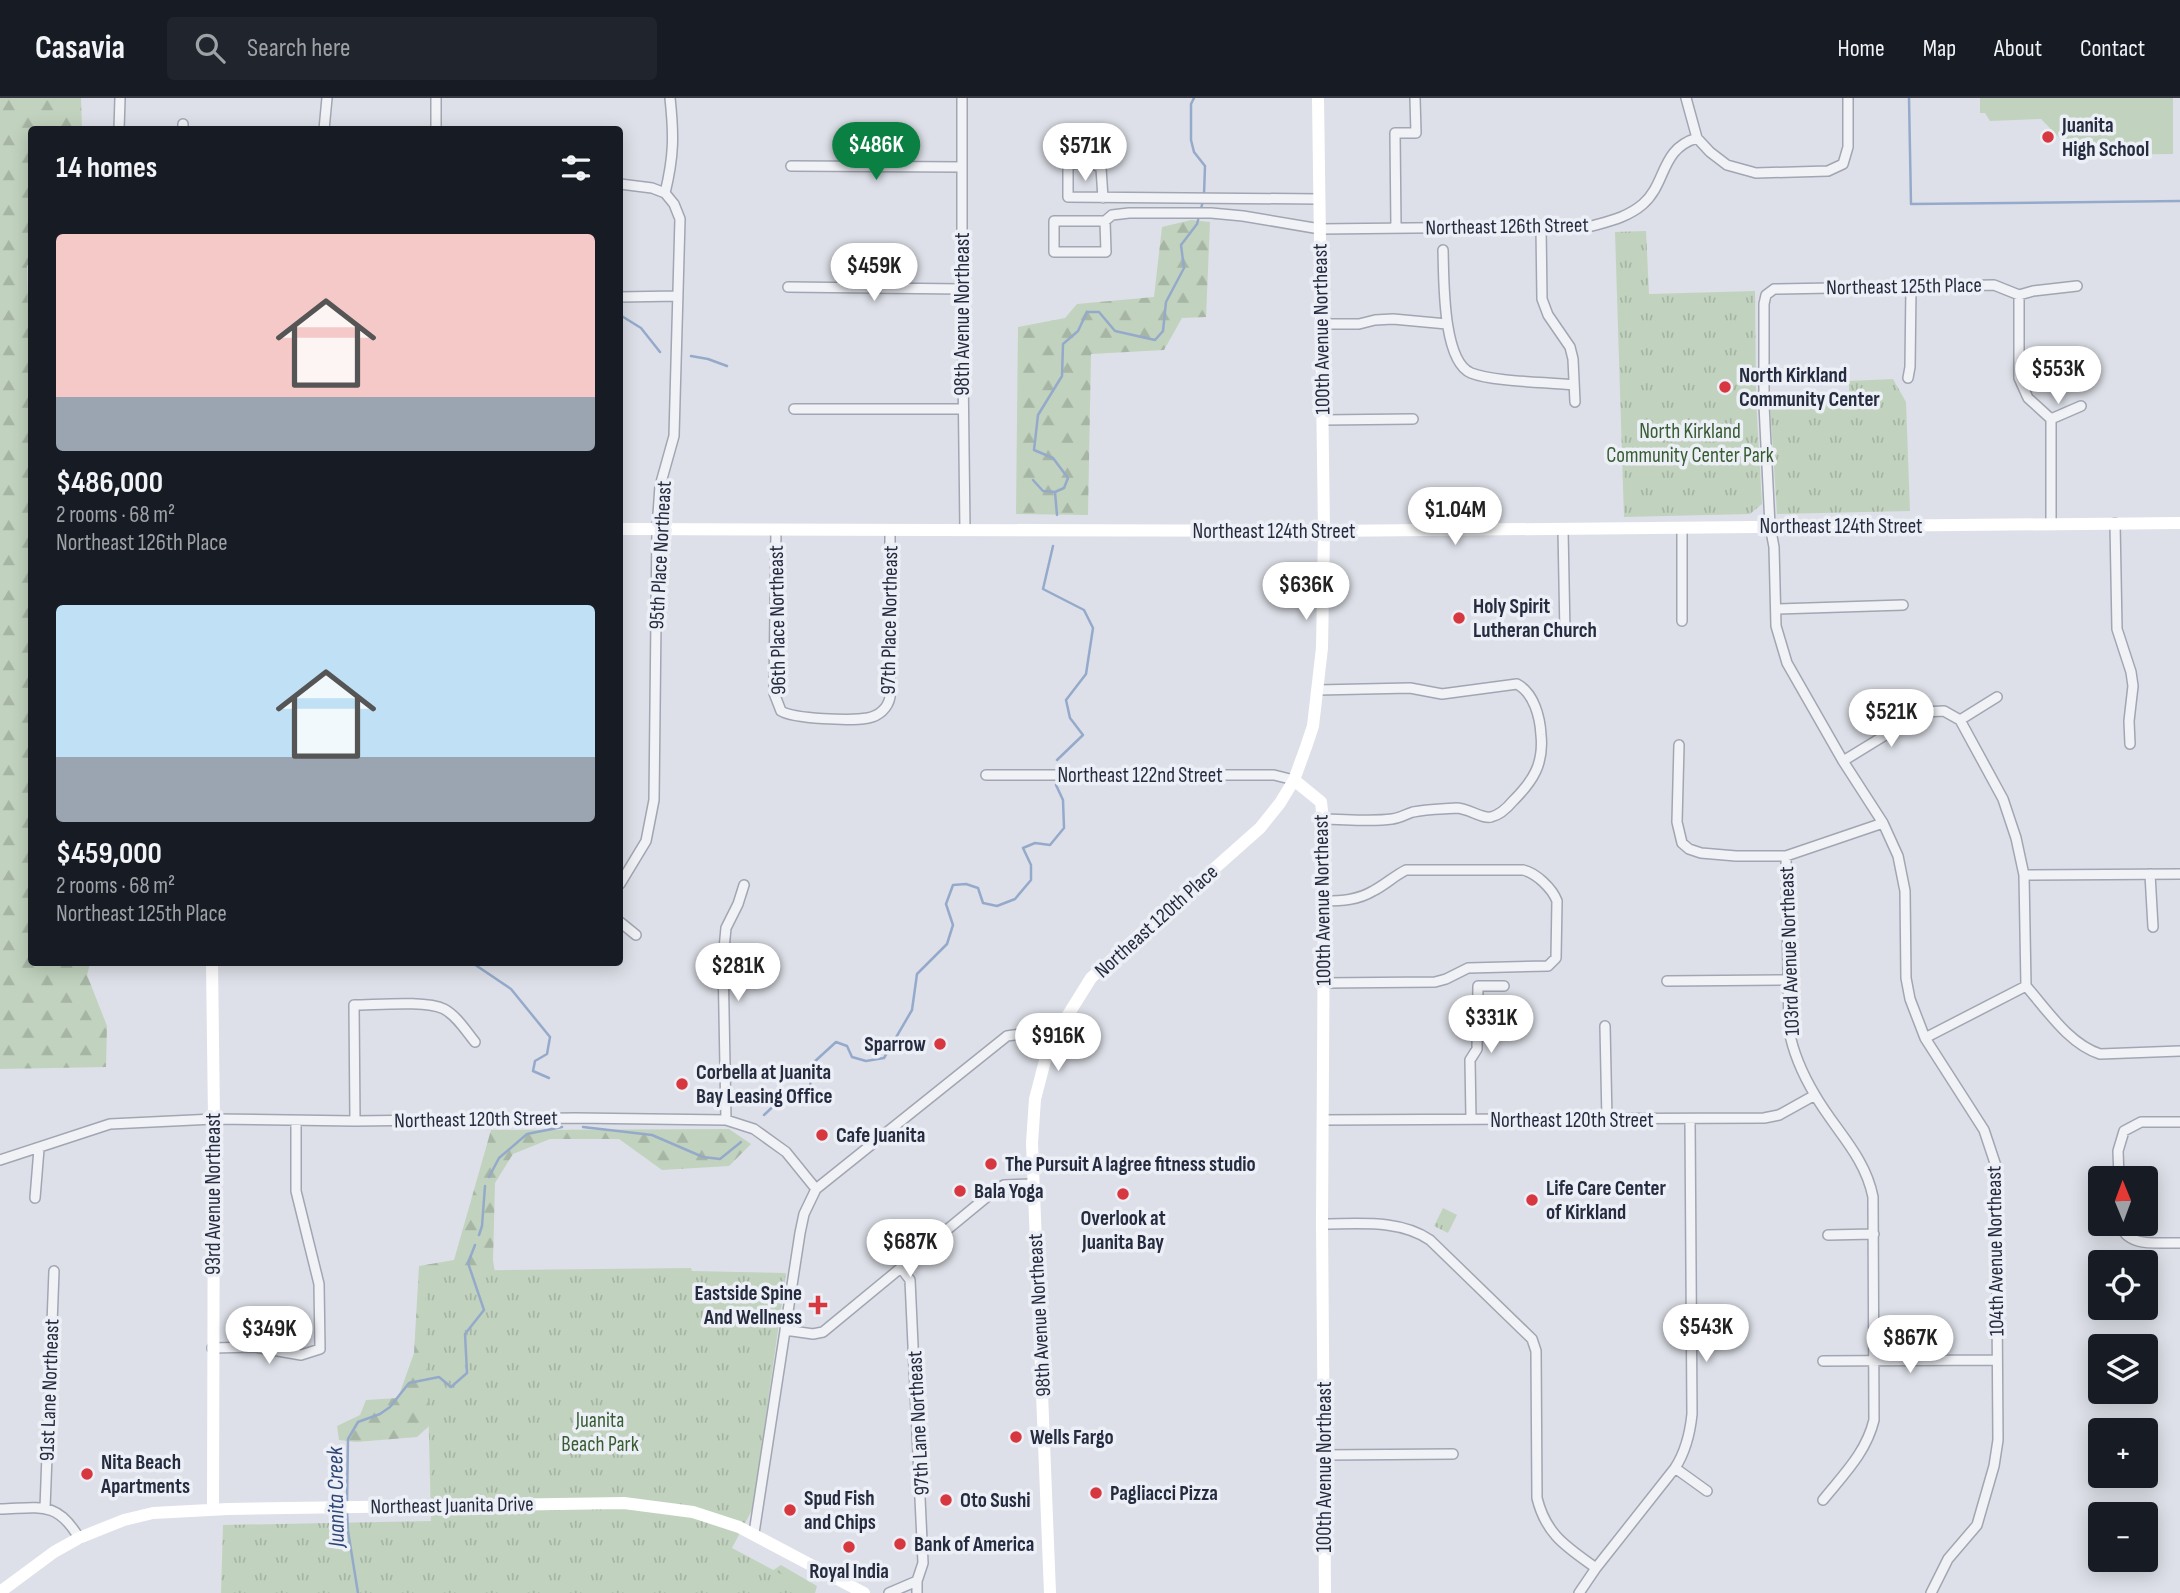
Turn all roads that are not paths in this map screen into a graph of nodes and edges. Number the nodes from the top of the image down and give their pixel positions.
1 (120, 98) edge
2 (327, 98) edge
3 (436, 98) edge
4 (670, 98) edge
5 (962, 98) edge
6 (1318, 98) edge
7 (1415, 98) edge
8 (1686, 98) edge
9 (1848, 98) edge
10 (119, 126) edge
11 (324, 126) edge
12 (436, 126) edge
13 (1697, 138) junction
14 (791, 166) dead end
15 (962, 167) junction
16 (623, 184) edge
17 (665, 193) junction
18 (1103, 198) junction
19 (1319, 199) junction
20 (1105, 221) junction
21 (1541, 227) junction
22 (1396, 228) junction
23 (1320, 229) junction
24 (1443, 250) dead end
25 (2077, 286) dead end
26 (788, 287) dead end
27 (1911, 287) junction
28 (962, 289) junction
29 (2019, 295) junction
30 (678, 296) junction
31 (623, 297) edge
32 (1321, 324) junction
33 (1447, 324) junction
34 (1908, 378) dead end
35 (1574, 384) junction
36 (1574, 402) dead end
37 (2081, 406) dead end
38 (794, 409) dead end
39 (962, 409) junction
40 (1413, 419) dead end
41 (2051, 419) junction
42 (1322, 420) junction
43 (2051, 523) junction
44 (2115, 523) junction
45 (2180, 523) edge
46 (1770, 526) junction
47 (1682, 528) junction
48 (623, 529) edge
49 (657, 529) junction
50 (1563, 529) junction
51 (776, 530) junction
52 (890, 530) junction
53 (965, 530) junction
54 (1324, 531) junction
55 (1903, 606) dead end
56 (1776, 609) junction
57 (1682, 621) dead end
58 (1565, 634) dead end
59 (1318, 690) junction
60 (1997, 697) dead end
61 (885, 708) joint
62 (1960, 720) junction
63 (2130, 744) dead end
64 (1679, 745) dead end
65 (1843, 761) junction
66 (985, 775) dead end
67 (1294, 780) junction
68 (1322, 819) junction
69 (1883, 822) junction
70 (1786, 856) junction
71 (2150, 874) junction
72 (2180, 874) edge
73 (2024, 875) junction
74 (623, 880) edge
75 (744, 886) dead end
76 (1324, 901) junction
77 (623, 924) edge
78 (2153, 927) dead end
79 (636, 935) dead end
80 (212, 966) edge
81 (1787, 980) junction
82 (1667, 981) dead end
83 (1324, 983) junction
84 (1504, 986) dead end
85 (2026, 986) junction
86 (1605, 1026) dead end
87 (1925, 1038) junction
88 (1053, 1039) junction
89 (474, 1042) dead end
90 (2180, 1051) edge
91 (1815, 1095) junction
92 (214, 1119) junction
93 (1471, 1119) junction
94 (1690, 1120) junction
95 (296, 1121) junction
96 (355, 1121) junction
97 (726, 1121) junction
98 (1323, 1121) junction
99 (1607, 1121) junction
100 (2180, 1122) edge
101 (39, 1149) junction
102 (0, 1160) edge
103 (2119, 1166) edge
104 (1033, 1184) junction
105 (816, 1189) junction
106 (35, 1198) dead end
107 (1322, 1224) junction
108 (1874, 1234) junction
109 (1828, 1235) dead end
110 (2126, 1236) edge
111 (2180, 1243) edge
112 (901, 1268) junction
113 (54, 1271) dead end
114 (785, 1330) junction
115 (212, 1348) junction
116 (1996, 1360) junction
117 (1823, 1361) dead end
118 (1874, 1361) junction
119 (1453, 1454) dead end
120 (1324, 1455) junction
121 (1675, 1468) junction
122 (1707, 1491) dead end
123 (1823, 1500) dead end
124 (45, 1508) junction
125 (0, 1509) edge
126 (213, 1509) junction
127 (754, 1533) junction
128 (79, 1538) junction
129 (1596, 1568) junction
130 (917, 1581) junction
131 (0, 1592) edge
132 (864, 1593) edge
133 (889, 1593) edge
134 (917, 1593) edge
135 (1051, 1593) edge
136 (1325, 1593) edge
137 (1579, 1593) edge
138 (1931, 1593) edge

1 - 10 street
2 - 11 street
3 - 12 street
4 - 17 street
5 - 15 street, 98th Avenue Northeast
6 - 19 main road, 100th Avenue Northeast
7 - 22 street
8 - 13 street
9 - 13 street
13 - 21 street, Northeast 126th Street
14 - 15 street
15 - 28 street, 98th Avenue Northeast
16 - 17 street
17 - 30 street, 95th Place Northeast
18 - 18 street
18 - 19 street
19 - 23 main road, 100th Avenue Northeast
20 - 20 street, Northeast 126th Street
20 - 23 street, Northeast 126th Street
21 - 22 street, Northeast 126th Street
21 - 35 street
22 - 23 street, Northeast 126th Street
23 - 32 main road, 100th Avenue Northeast
24 - 33 street
25 - 29 street, Northeast 125th Place
26 - 28 street
27 - 29 street, Northeast 125th Place
27 - 34 street
27 - 46 street, Northeast 125th Place
28 - 39 street, 98th Avenue Northeast
29 - 41 street
30 - 31 street
30 - 49 street, 95th Place Northeast
32 - 33 street
32 - 42 main road, 100th Avenue Northeast
33 - 35 street
35 - 36 street
37 - 41 street
38 - 39 street
39 - 53 street, 98th Avenue Northeast
40 - 42 street
41 - 43 street
42 - 54 main road, 100th Avenue Northeast
43 - 44 main road, Northeast 124th Street
43 - 46 main road, Northeast 124th Street
44 - 45 main road, Northeast 124th Street
44 - 63 street
46 - 47 main road, Northeast 124th Street
46 - 56 street
47 - 50 main road, Northeast 124th Street
47 - 57 street
48 - 49 main road, Northeast 124th Street
49 - 51 main road, Northeast 124th Street
49 - 74 street, 95th Place Northeast
50 - 54 main road, Northeast 124th Street
50 - 58 street
51 - 52 main road, Northeast 124th Street
51 - 61 street, 96th Place Northeast
52 - 53 main road, Northeast 124th Street
52 - 61 street, 97th Place Northeast
53 - 54 main road, Northeast 124th Street
54 - 59 main road, 100th Avenue Northeast
55 - 56 street
56 - 65 street
59 - 67 main road, 100th Avenue Northeast
59 - 68 street
60 - 62 street
62 - 65 street
62 - 73 street
64 - 70 street
65 - 69 street, 104th Avenue Northeast
66 - 67 street, Northeast 122nd Street
67 - 68 main road, 100th Avenue Northeast
67 - 88 main road, Northeast 120th Place
68 - 76 main road, 100th Avenue Northeast
69 - 70 street
69 - 87 street, 104th Avenue Northeast
70 - 81 street, 103rd Avenue Northeast
71 - 72 street
71 - 73 street
71 - 78 street
73 - 85 street
75 - 97 street
76 - 83 main road, 100th Avenue Northeast
76 - 83 street
77 - 79 street
80 - 92 main road, 93rd Avenue Northeast
81 - 82 street
81 - 91 street, 103rd Avenue Northeast
83 - 98 main road, 100th Avenue Northeast
84 - 93 street
85 - 87 street
85 - 90 street
86 - 99 street
87 - 116 street, 104th Avenue Northeast
88 - 104 main road, 98th Avenue Northeast
88 - 105 street
89 - 96 street
91 - 94 street, Northeast 120th Street
91 - 108 street, 103rd Avenue Northeast
92 - 95 street, Northeast 120th Street
92 - 101 street, Northeast 120th Street
92 - 115 main road, 93rd Avenue Northeast
93 - 98 street, Northeast 120th Street
93 - 99 street, Northeast 120th Street
94 - 99 street, Northeast 120th Street
94 - 121 street
95 - 96 street, Northeast 120th Street
95 - 115 street
96 - 97 street, Northeast 120th Street
97 - 105 street, Northeast 120th Street
98 - 107 main road, 100th Avenue Northeast
100 - 103 street
101 - 102 street, Northeast 120th Street
101 - 106 street
104 - 112 street
104 - 135 main road, 98th Avenue Northeast
105 - 114 street
107 - 120 main road, 100th Avenue Northeast
107 - 129 street
108 - 109 street
108 - 118 street, 103rd Avenue Northeast
110 - 111 street
112 - 114 street
112 - 130 street, 97th Lane Northeast
113 - 124 street, 91st Lane Northeast
114 - 127 street
115 - 126 main road, 93rd Avenue Northeast
116 - 118 street
116 - 138 street, 104th Avenue Northeast
117 - 118 street
118 - 123 street, 103rd Avenue Northeast
119 - 120 street
120 - 136 main road, 100th Avenue Northeast
121 - 122 street
121 - 129 street
124 - 125 street
124 - 128 street
126 - 127 main road, Northeast Juanita Drive
126 - 128 main road, Northeast Juanita Drive
127 - 132 main road, Northeast Juanita Drive
128 - 131 main road, Northeast Juanita Drive
129 - 137 street
130 - 133 street
130 - 134 street, 97th Lane Northeast

